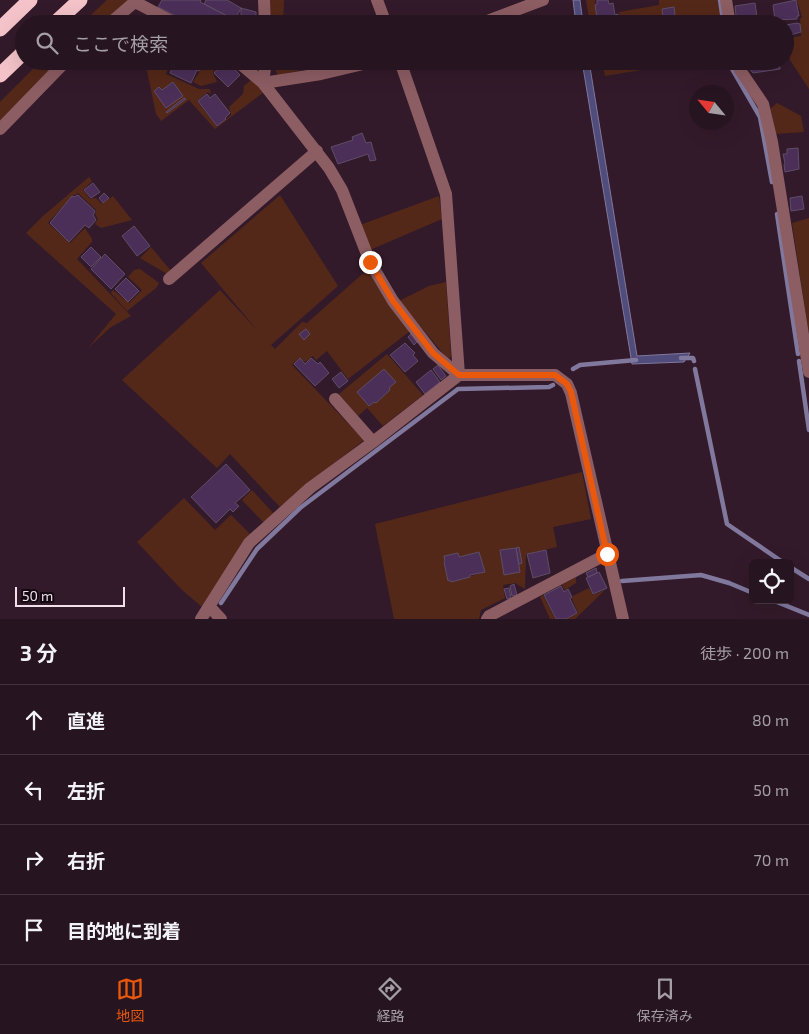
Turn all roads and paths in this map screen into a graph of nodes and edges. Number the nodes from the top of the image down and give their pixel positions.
1 (30, 0) edge
2 (80, 0) edge
3 (264, 0) edge
4 (376, 0) edge
5 (543, 0) edge
6 (726, 0) edge
7 (136, 1) edge
8 (64, 15) edge
9 (120, 15) edge
10 (161, 15) edge
11 (265, 15) edge
12 (382, 15) edge
13 (503, 15) edge
14 (728, 15) edge
15 (0, 29) edge
16 (15, 61) edge
17 (57, 70) edge
18 (248, 70) edge
19 (265, 70) edge
20 (338, 70) edge
21 (403, 70) edge
22 (740, 70) edge
23 (0, 75) edge
24 (264, 83) junction
25 (0, 129) edge
26 (317, 151) junction
27 (168, 279) dead end
28 (809, 372) edge
29 (459, 375) junction
30 (336, 399) dead end
31 (373, 442) junction
32 (607, 554) junction
33 (209, 606) junction
34 (201, 619) edge
35 (221, 619) edge
36 (487, 619) edge
37 (623, 619) edge

1 - 15 highway
2 - 8 highway
3 - 11 street
4 - 12 street
5 - 13 street
6 - 14 street
7 - 9 street
7 - 10 street
16 - 23 highway
17 - 25 street
18 - 24 street
19 - 24 street
20 - 24 street
21 - 29 street
22 - 28 street
24 - 26 street
26 - 27 street
26 - 29 street
29 - 31 street
29 - 32 street
30 - 31 street
31 - 33 street
32 - 36 street
32 - 37 street
33 - 34 street
33 - 35 street

